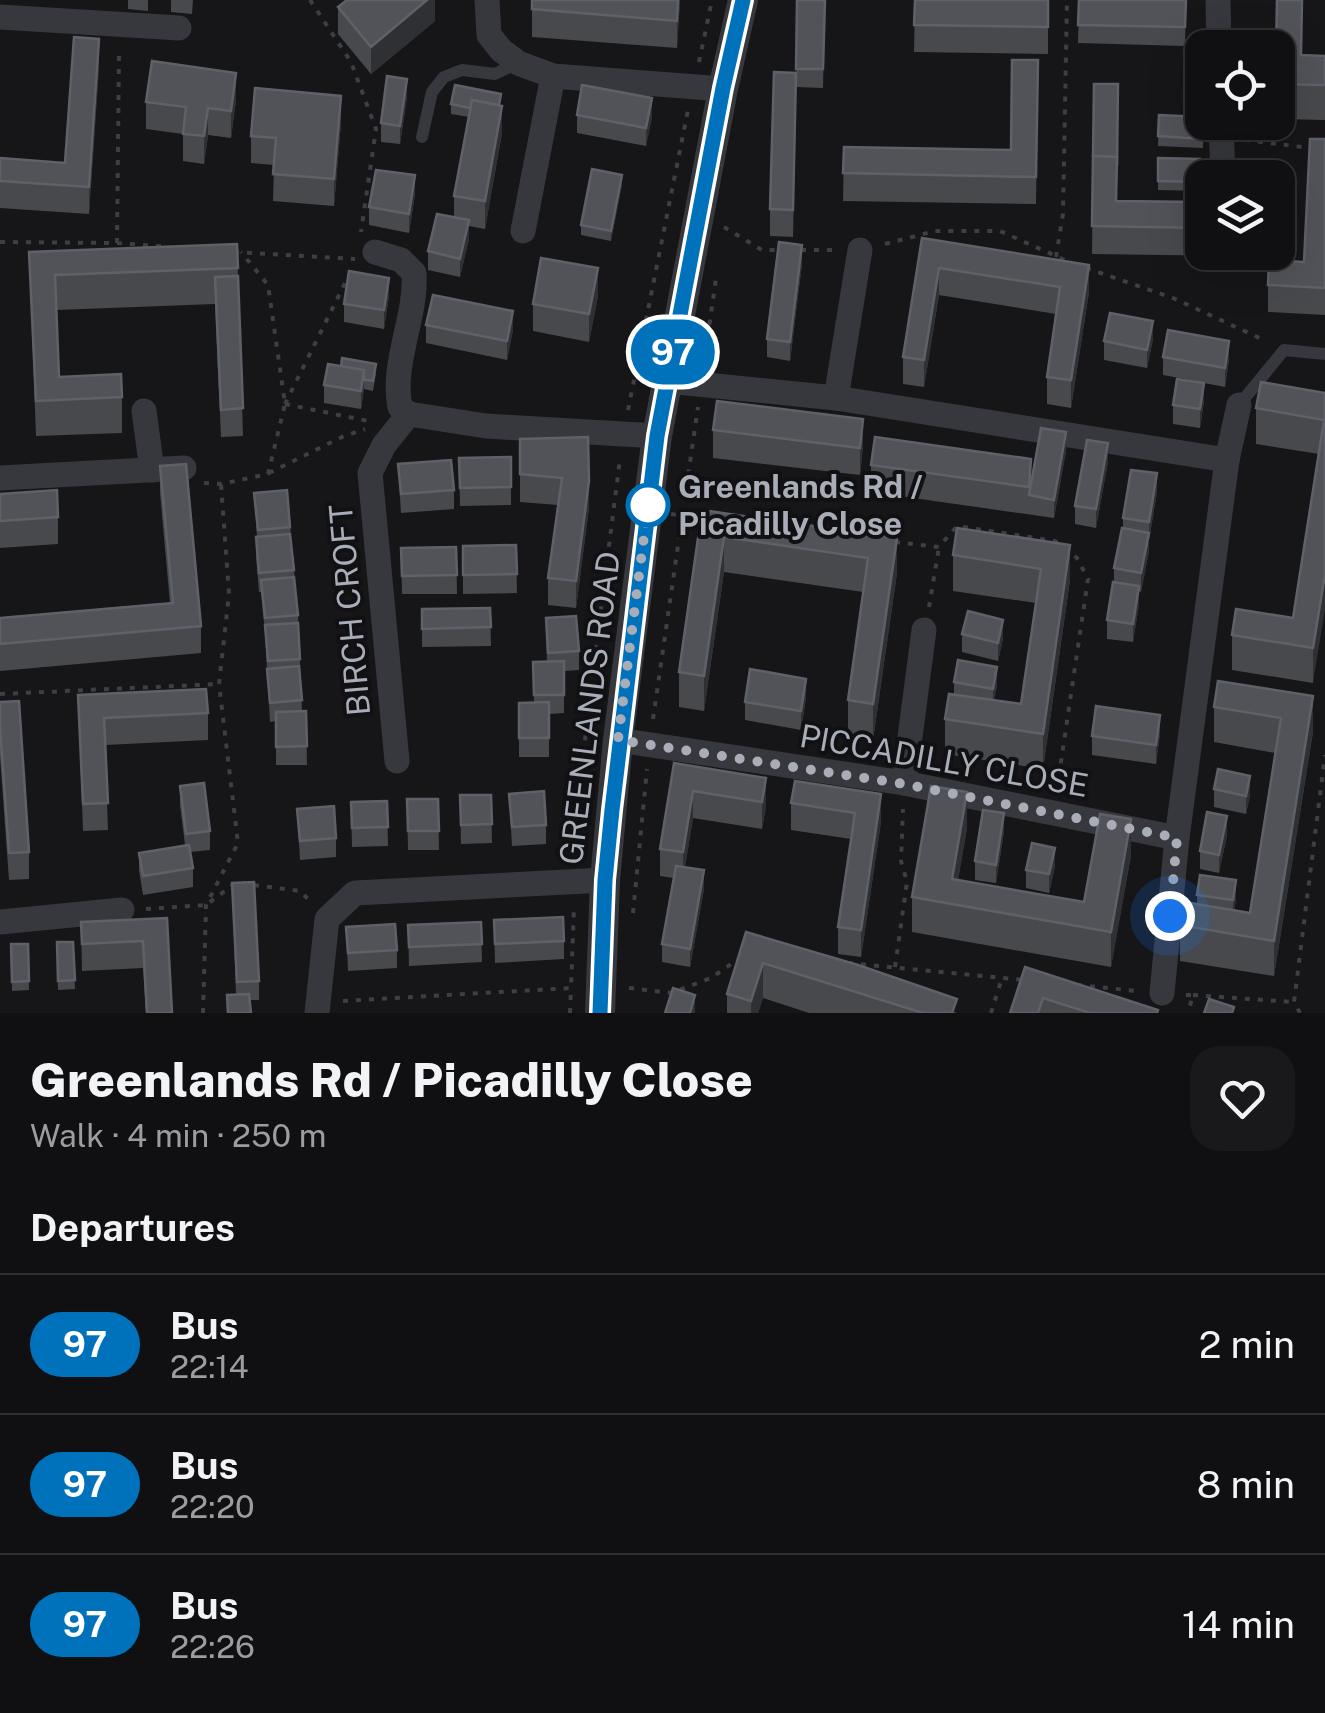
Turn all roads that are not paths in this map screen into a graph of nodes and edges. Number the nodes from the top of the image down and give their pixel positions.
1 (487, 0) edge
2 (743, 0) edge
3 (1218, 0) edge
4 (0, 17) edge
5 (178, 28) dead end
6 (1219, 30) edge
7 (518, 63) junction
8 (553, 76) junction
9 (708, 87) junction
10 (422, 136) dead end
11 (524, 231) dead end
12 (364, 250) road end
13 (860, 250) road end
14 (1325, 354) edge
15 (667, 381) junction
16 (836, 398) junction
17 (1239, 405) joint
18 (144, 411) dead end
19 (409, 414) junction
20 (657, 436) junction
21 (1227, 460) junction
22 (184, 468) edge
23 (152, 470) junction
24 (0, 478) edge
25 (924, 630) road end
26 (618, 740) junction
27 (397, 761) dead end
28 (904, 784) junction
29 (1177, 838) junction
30 (590, 880) junction
31 (122, 910) road end
32 (0, 922) edge
33 (1162, 993) road end
34 (318, 1008) edge
35 (600, 1013) edge

1 - 7 street
2 - 9 street, GREENLANDS ROAD
3 - 6 street
4 - 5 street
7 - 8 street
7 - 10 lane
8 - 9 street
8 - 11 street
9 - 15 street, GREENLANDS ROAD
12 - 19 street
13 - 16 street
14 - 17 lane
15 - 16 street
15 - 20 street, GREENLANDS ROAD
16 - 21 street
17 - 21 street
18 - 23 street
19 - 20 street
19 - 27 street, BIRCH CROFT
20 - 26 street, GREENLANDS ROAD
21 - 29 street
22 - 23 street
23 - 24 street
25 - 28 street
26 - 28 street, PICCADILLY CLOSE
26 - 30 street, GREENLANDS ROAD
28 - 29 street, PICCADILLY CLOSE
29 - 33 street
30 - 34 street
30 - 35 street, GREENLANDS ROAD
31 - 32 street

